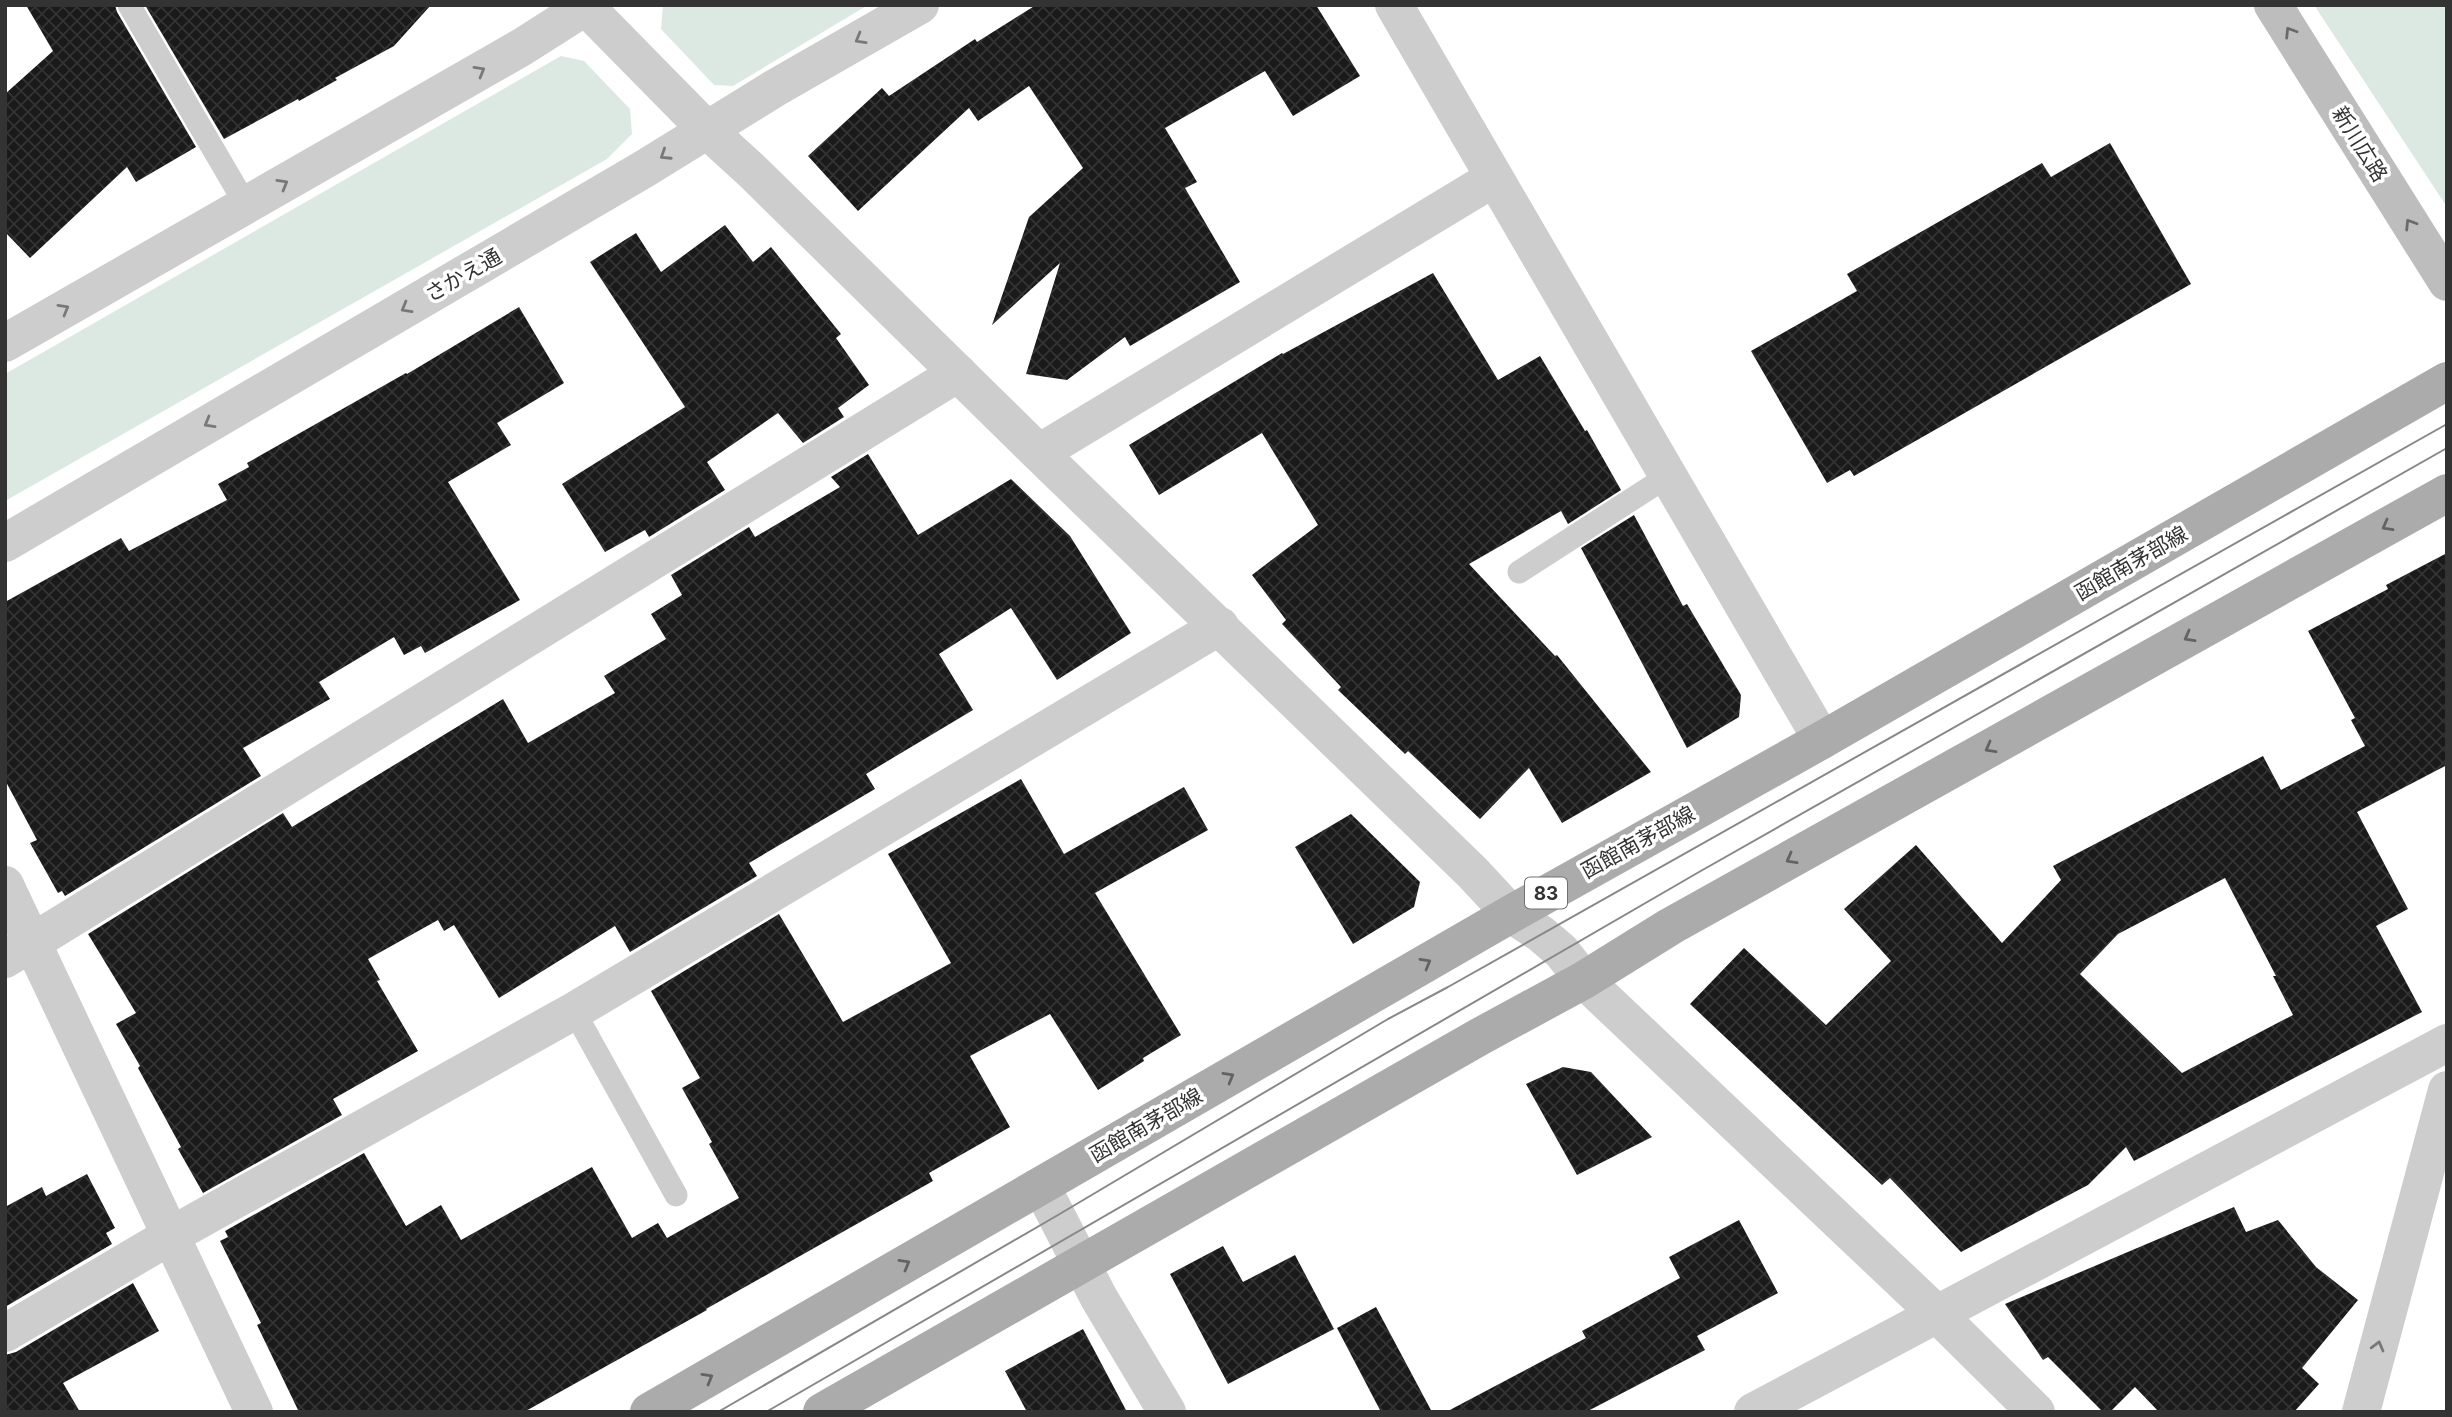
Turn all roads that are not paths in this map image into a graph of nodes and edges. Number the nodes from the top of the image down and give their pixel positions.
1 (129, 5) edge
2 (920, 5) edge
3 (1394, 5) edge
4 (2273, 5) edge
5 (586, 6) edge
6 (706, 129) junction
7 (1494, 177) junction
8 (246, 205) junction
9 (2447, 282) edge
10 (5, 343) edge
11 (958, 373) junction
12 (2447, 381) edge
13 (1039, 453) junction
14 (1668, 476) junction
15 (2447, 493) edge
16 (5, 543) edge
17 (1519, 572) dead end
18 (1220, 626) junction
19 (1822, 740) junction
20 (5, 885) edge
21 (1511, 914) junction
22 (19, 950) edge
23 (1584, 980) junction
24 (574, 1011) junction
25 (2447, 1043) edge
26 (2447, 1090) edge
27 (1041, 1185) junction
28 (676, 1195) dead end
29 (170, 1236) junction
30 (1082, 1263) junction
31 (1938, 1315) junction
32 (5, 1333) edge
33 (254, 1412) edge
34 (649, 1412) edge
35 (822, 1412) edge
36 (1167, 1412) edge
37 (1753, 1412) edge
38 (2036, 1412) edge
39 (2361, 1412) edge

1 - 8 lane
2 -> 6 street, さかえ通
3 - 7 street
9 -> 4 street, 新川広路
5 - 6 street
8 -> 5 street
6 - 11 street
6 -> 16 street, さかえ通
7 - 13 street
7 - 14 street
10 -> 8 street
11 - 13 street
11 - 22 street
12 - 19 main road, 函館南茅部線 / 83
13 - 18 street
14 - 17 lane
14 - 19 street
15 -> 23 main road
18 - 21 street
18 - 24 street
19 - 21 main road, 函館南茅部線 / 83
20 - 22 street
21 - 23 street
27 -> 21 main road, 函館南茅部線 / 83
22 - 29 street
23 - 30 main road
23 - 31 street
24 - 28 lane
24 - 29 street
25 - 31 street
39 -> 26 street
27 - 30 street
34 -> 27 main road, 函館南茅部線 / 83
29 - 32 street
29 - 33 street
30 - 35 main road
30 - 36 street
31 - 37 street
31 - 38 street

